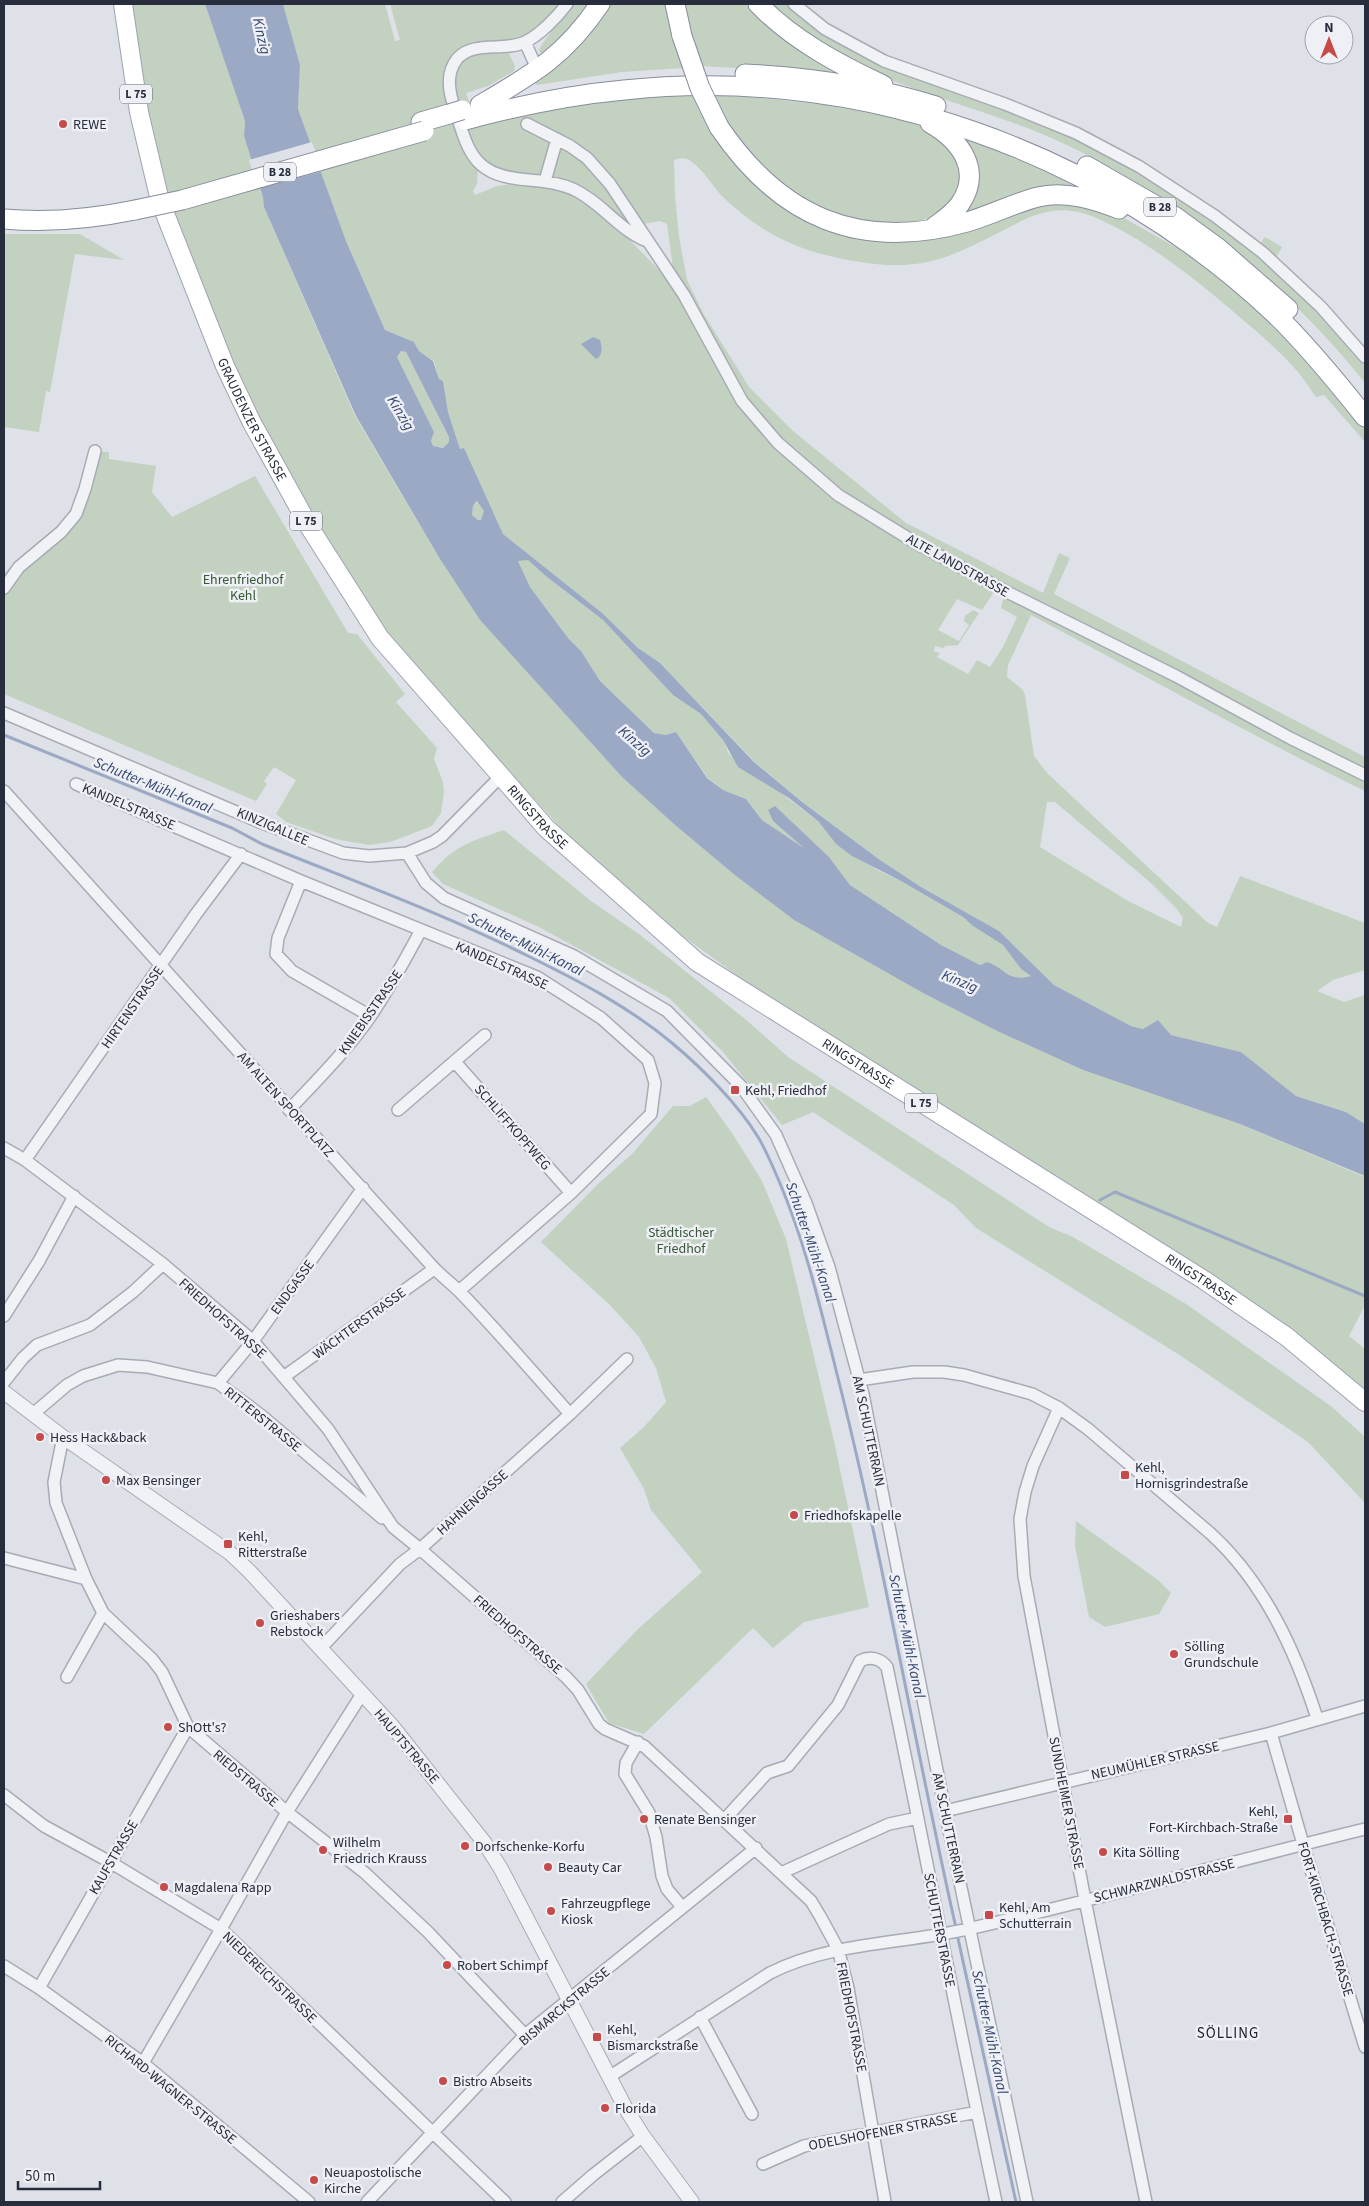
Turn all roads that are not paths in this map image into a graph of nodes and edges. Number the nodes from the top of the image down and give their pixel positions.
1 (123, 4) edge
2 (566, 4) edge
3 (600, 4) edge
4 (675, 4) edge
5 (758, 4) edge
6 (794, 4) edge
7 (525, 42) junction
8 (538, 71) junction
9 (905, 96) junction
10 (480, 105) junction
11 (919, 113) junction
12 (457, 117) junction
13 (527, 124) dead end
14 (557, 139) junction
15 (545, 181) junction
16 (4, 206) edge
17 (134, 206) junction
18 (4, 219) edge
19 (931, 230) junction
20 (1173, 232) junction
21 (647, 241) junction
22 (1365, 357) edge
23 (1365, 396) edge
24 (1365, 417) edge
25 (95, 451) dead end
26 (4, 588) edge
27 (4, 713) edge
28 (1365, 775) edge
29 (501, 776) junction
30 (76, 784) dead end
31 (4, 791) edge
32 (407, 853) junction
33 (241, 854) junction
34 (301, 880) junction
35 (421, 930) junction
36 (161, 966) junction
37 (370, 1016) junction
38 (486, 1035) dead end
39 (455, 1062) junction
40 (289, 1110) junction
41 (398, 1110) dead end
42 (4, 1148) edge
43 (25, 1160) junction
44 (363, 1188) junction
45 (571, 1193) junction
46 (74, 1196) junction
47 (163, 1264) junction
48 (434, 1269) junction
49 (459, 1291) junction
50 (4, 1316) edge
51 (253, 1341) junction
52 (627, 1359) dead end
53 (285, 1376) junction
54 (859, 1380) junction
55 (4, 1382) edge
56 (218, 1383) junction
57 (4, 1392) edge
58 (1365, 1402) edge
59 (1059, 1408) junction
60 (33, 1414) junction
61 (570, 1414) junction
62 (64, 1437) junction
63 (393, 1527) junction
64 (420, 1549) junction
65 (4, 1558) edge
66 (86, 1580) junction
67 (103, 1613) junction
68 (321, 1648) junction
69 (67, 1677) dead end
70 (362, 1694) junction
71 (1365, 1706) edge
72 (1317, 1718) junction
73 (188, 1727) junction
74 (1271, 1732) junction
75 (638, 1742) junction
76 (1064, 1782) junction
77 (4, 1795) edge
78 (944, 1811) junction
79 (287, 1812) junction
80 (918, 1818) junction
81 (724, 1820) junction
82 (1365, 1829) edge
83 (1302, 1844) junction
84 (756, 1848) junction
85 (110, 1862) junction
86 (781, 1873) junction
87 (1086, 1900) junction
88 (682, 1908) junction
89 (966, 1929) junction
90 (221, 1930) junction
91 (944, 1933) junction
92 (838, 1950) junction
93 (4, 1966) edge
94 (39, 1988) junction
95 (570, 2001) junction
96 (700, 2018) junction
97 (525, 2035) junction
98 (1365, 2047) edge
99 (143, 2063) junction
100 (609, 2077) junction
101 (977, 2112) junction
102 (752, 2114) dead end
103 (431, 2133) junction
104 (874, 2133) junction
105 (643, 2136) junction
106 (762, 2164) dead end
107 (309, 2202) edge
108 (367, 2202) edge
109 (505, 2202) edge
110 (562, 2202) edge
111 (692, 2202) edge
112 (885, 2202) edge
113 (996, 2202) edge
114 (1027, 2202) edge
115 (1146, 2202) edge

1 - 29 main road, GRAUDENZER STRASSE / L 75
2 - 7 street
3 - 8 highway
4 - 19 highway, bridge
5 - 9 highway
6 - 22 street
7 - 8 street
7 - 15 street
8 - 10 highway
9 - 10 highway, B 28
9 - 23 highway, B 28
10 - 12 highway, B 28
11 - 12 highway, B 28
11 - 19 highway, B 28
11 - 20 highway, B 28
12 - 17 highway, B 28
13 - 14 street, ALTE LANDSTRASSE
14 - 15 street
14 - 21 street, ALTE LANDSTRASSE
15 - 21 street
16 - 17 highway, B 28
17 - 18 highway, B 28
19 - 20 highway
20 - 24 highway, B 28
21 - 28 street, ALTE LANDSTRASSE
25 - 26 street
27 - 32 street, KINZIGALLEE
29 - 32 street, KINZIGALLEE
29 - 58 main road, RINGSTRASSE / L 75
30 - 33 street, KANDELSTRASSE
31 - 36 street, AM ALTEN SPORTPLATZ
32 - 54 street, AM SCHUTTERRAIN
33 - 34 street, KANDELSTRASSE
33 - 36 street, HIRTENSTRASSE
34 - 35 street, KANDELSTRASSE
34 - 37 street
35 - 37 street, KNIEBISSTRASSE
35 - 45 street, KANDELSTRASSE
36 - 40 street, AM ALTEN SPORTPLATZ
36 - 43 street, HIRTENSTRASSE
37 - 40 street, KNIEBISSTRASSE
38 - 39 street
39 - 41 street
39 - 45 street, SCHLIFFKOPFWEG
40 - 44 street, AM ALTEN SPORTPLATZ
42 - 43 street, FRIEDHOFSTRASSE
43 - 46 street, FRIEDHOFSTRASSE
44 - 48 street, AM ALTEN SPORTPLATZ
44 - 51 street, ENDGASSE
45 - 49 street, KANDELSTRASSE
46 - 47 street, FRIEDHOFSTRASSE
46 - 50 street
47 - 51 street, FRIEDHOFSTRASSE
47 - 55 street
48 - 49 street, AM ALTEN SPORTPLATZ
48 - 53 street, WÄCHTERSTRASSE
49 - 61 street, AM ALTEN SPORTPLATZ
51 - 53 street, FRIEDHOFSTRASSE
51 - 56 street, ENDGASSE
52 - 61 street, HAHNENGASSE
53 - 63 street, FRIEDHOFSTRASSE
54 - 59 street
54 - 78 street, AM SCHUTTERRAIN
56 - 60 street, RITTERSTRASSE
56 - 63 street, RITTERSTRASSE
57 - 60 street, HAUPTSTRASSE
59 - 72 street
59 - 76 street, SUNDHEIMER STRASSE
60 - 62 street, HAUPTSTRASSE
61 - 64 street, HAHNENGASSE
62 - 66 street, RIEDSTRASSE
62 - 68 street, HAUPTSTRASSE
63 - 64 street, FRIEDHOFSTRASSE
64 - 68 street, HAHNENGASSE
64 - 75 street, FRIEDHOFSTRASSE
65 - 66 street
66 - 67 street, RIEDSTRASSE
67 - 69 street
67 - 73 street, RIEDSTRASSE
68 - 70 street, HAUPTSTRASSE
70 - 79 street
70 - 95 street, HAUPTSTRASSE
71 - 72 street, NEUMÜHLER STRASSE
72 - 74 street, NEUMÜHLER STRASSE
73 - 79 street, RIEDSTRASSE
73 - 85 street, KAUFSTRASSE
74 - 76 street, NEUMÜHLER STRASSE
74 - 83 street, FORT-KIRCHBACH-STRASSE
75 - 81 street, FRIEDHOFSTRASSE
75 - 88 street
76 - 78 street, NEUMÜHLER STRASSE
76 - 87 street, SUNDHEIMER STRASSE
77 - 85 street, NIEDEREICHSTRASSE
78 - 89 street, AM SCHUTTERRAIN
79 - 90 street
79 - 97 street, RIEDSTRASSE
80 - 81 street, SCHUTTERSTRASSE
80 - 86 street
80 - 91 street, SCHUTTERSTRASSE
81 - 84 street, FRIEDHOFSTRASSE
82 - 83 street, SCHWARZWALDSTRASSE
83 - 87 street, SCHWARZWALDSTRASSE
83 - 98 street, FORT-KIRCHBACH-STRASSE
84 - 86 street, FRIEDHOFSTRASSE
84 - 88 street, BISMARCKSTRASSE
85 - 90 street, NIEDEREICHSTRASSE
85 - 94 street, KAUFSTRASSE
86 - 92 street, FRIEDHOFSTRASSE
87 - 89 street, SCHWARZWALDSTRASSE
87 - 115 street, SUNDHEIMER STRASSE
88 - 95 street, BISMARCKSTRASSE
89 - 91 street, SCHWARZWALDSTRASSE
89 - 114 street, AM SCHUTTERRAIN
90 - 99 street
90 - 103 street, NIEDEREICHSTRASSE
91 - 92 street, SCHWARZWALDSTRASSE
91 - 101 street, SCHUTTERSTRASSE
92 - 96 street, SCHWARZWALDSTRASSE
92 - 104 street, FRIEDHOFSTRASSE
93 - 94 street, RICHARD-WAGNER-STRASSE
94 - 99 street, RICHARD-WAGNER-STRASSE
95 - 97 street, BISMARCKSTRASSE
95 - 100 street, HAUPTSTRASSE
96 - 100 street, SCHWARZWALDSTRASSE
96 - 102 street
97 - 103 street, BISMARCKSTRASSE
99 - 107 street, RICHARD-WAGNER-STRASSE
100 - 105 street, HAUPTSTRASSE
101 - 104 street, ODELSHOFENER STRASSE
101 - 113 street, SCHUTTERSTRASSE
103 - 108 street, BISMARCKSTRASSE
103 - 109 street, NIEDEREICHSTRASSE
104 - 106 street, ODELSHOFENER STRASSE
104 - 112 street, FRIEDHOFSTRASSE
105 - 110 street
105 - 111 street, HAUPTSTRASSE

